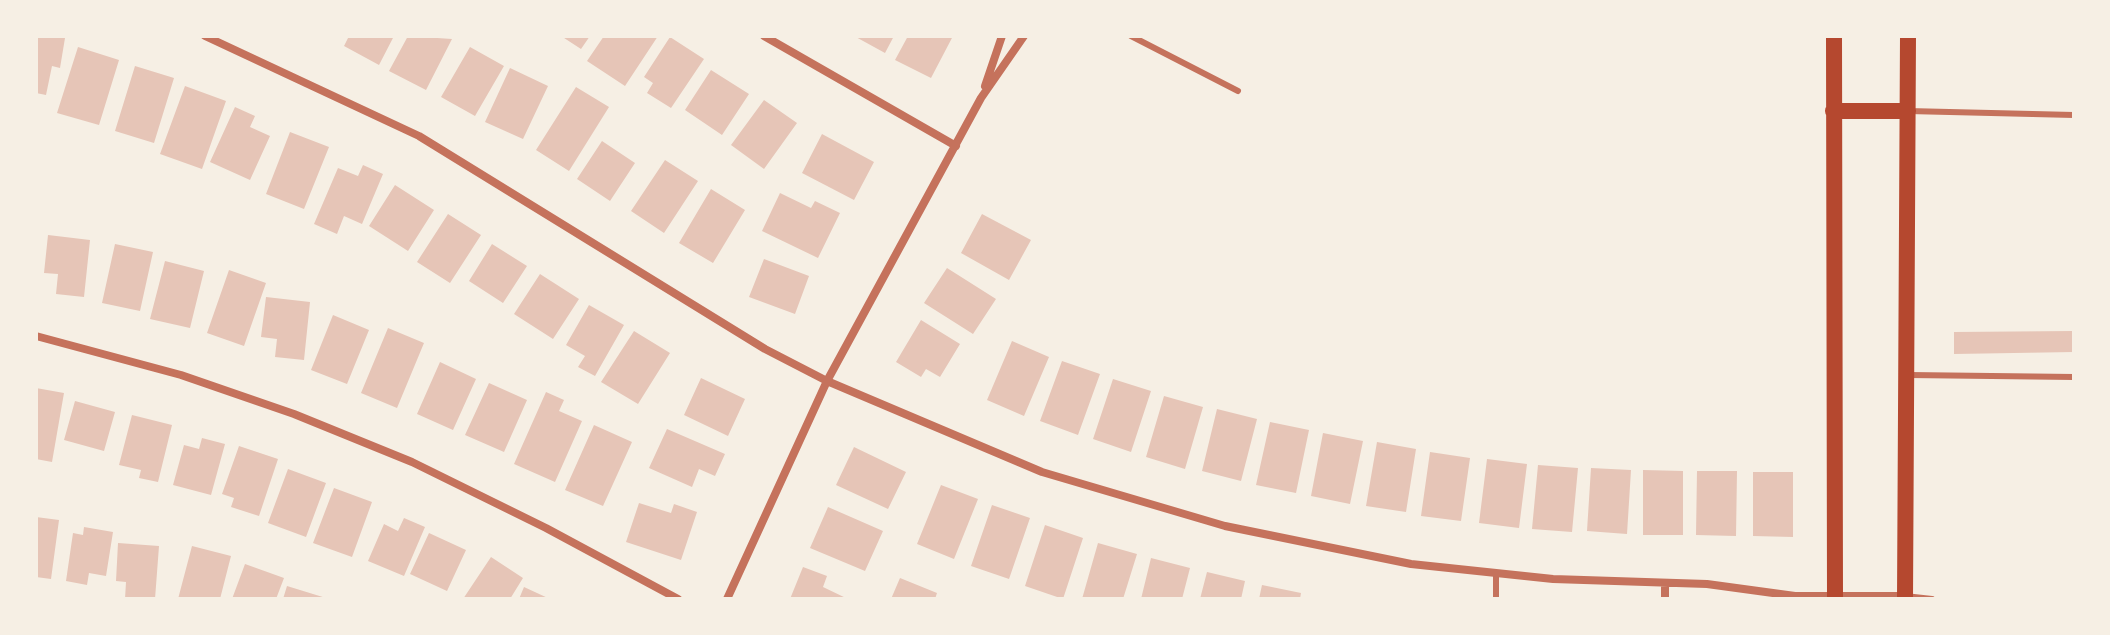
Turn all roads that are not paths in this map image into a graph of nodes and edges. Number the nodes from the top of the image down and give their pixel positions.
1 (205, 36) edge
2 (764, 36) edge
3 (1002, 36) edge
4 (1024, 36) edge
5 (1131, 36) edge
6 (1834, 36) edge
7 (1908, 36) edge
8 (1238, 91) dead end
9 (981, 98) junction
10 (1833, 111) junction
11 (1908, 111) junction
12 (2074, 115) edge
13 (956, 146) junction
14 (36, 336) edge
15 (1906, 374) junction
16 (2074, 377) edge
17 (827, 381) junction
18 (1496, 574) junction
19 (1665, 583) junction
20 (1836, 598) edge
21 (1905, 598) edge
22 (678, 599) edge
23 (727, 599) edge
24 (1496, 599) edge
25 (1665, 599) edge
26 (1932, 599) edge

1 - 17 street
2 - 13 street
3 - 9 street
4 - 9 street
5 - 8 lane
6 - 10 main road
7 - 11 main road
9 - 13 street
10 - 11 main road
10 - 20 main road
11 - 12 lane
11 - 15 main road
13 - 17 street
14 - 22 street
15 - 16 lane
15 - 21 main road
17 - 18 street
17 - 23 street
18 - 19 street
18 - 24 lane
19 - 20 street
19 - 25 street
20 - 21 street
21 - 26 lane

